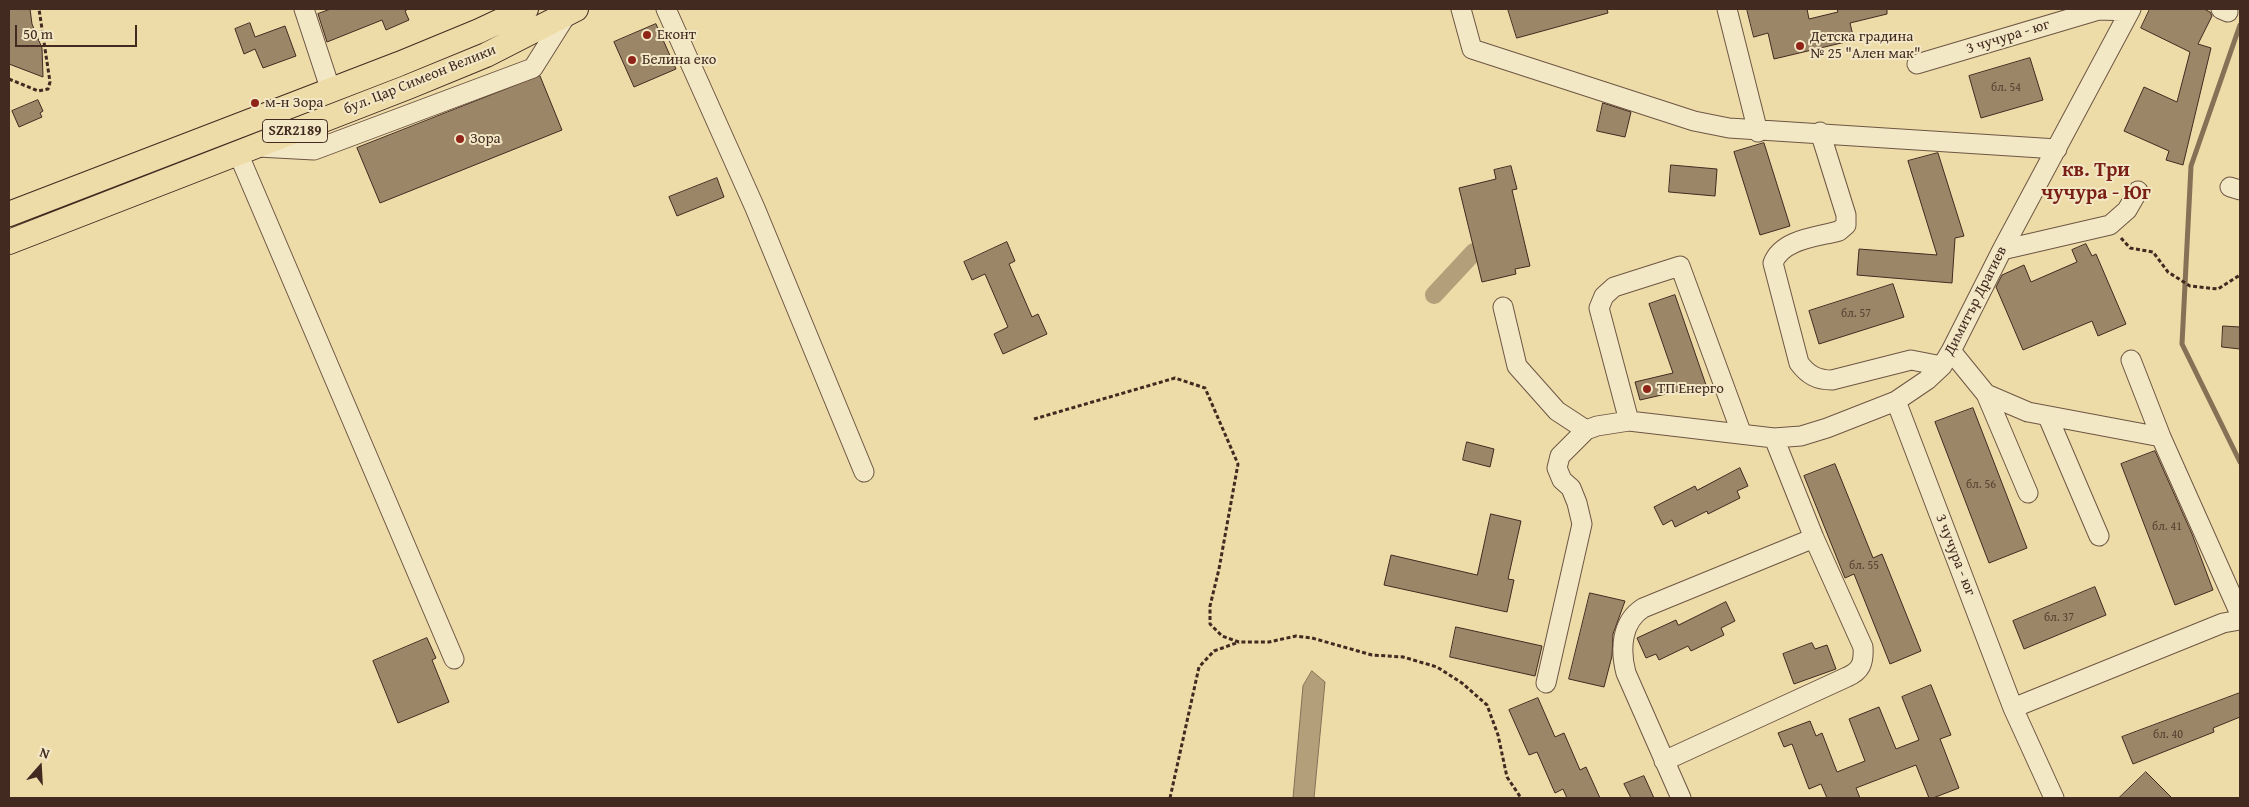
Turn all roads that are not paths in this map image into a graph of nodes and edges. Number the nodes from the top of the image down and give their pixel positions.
1 (304, 9) edge
2 (526, 9) edge
3 (666, 9) edge
4 (1461, 9) edge
5 (1727, 9) edge
6 (2099, 9) edge
7 (2130, 10) edge
8 (572, 11) edge
9 (1916, 64) dead end
10 (331, 91) junction
11 (1758, 132) junction
12 (1820, 132) junction
13 (2057, 148) junction
14 (246, 150) junction
15 (2138, 191) dead end
16 (9, 214) edge
17 (9, 242) edge
18 (2002, 250) junction
19 (1503, 307) dead end
20 (1946, 359) junction
21 (2131, 360) dead end
22 (1986, 394) junction
23 (1896, 401) junction
24 (2048, 417) junction
25 (1629, 421) junction
26 (1586, 430) junction
27 (1741, 432) junction
28 (2161, 437) junction
29 (1774, 438) junction
30 (864, 472) dead end
31 (2028, 493) dead end
32 (2099, 536) dead end
33 (1814, 538) junction
34 (2240, 614) edge
35 (2240, 620) edge
36 (454, 659) dead end
37 (1546, 683) dead end
38 (2013, 708) junction
39 (1664, 761) junction
40 (1681, 798) edge
41 (2052, 798) edge

1 - 10 street
2 - 10 main road, бул. Цар Симеон Велики / SZR2189
3 - 30 street
4 - 11 street
5 - 11 street
6 - 7 street, 3 чучура - юг
6 - 9 street, 3 чучура - юг
7 - 13 street, Димитър Драгиев
8 - 14 main road, бул. Цар Симеон Велики / SZR2189
8 - 14 street
10 - 16 main road, бул. Цар Симеон Велики / SZR2189
11 - 12 street
12 - 13 street
12 - 20 street
13 - 18 street, Димитър Драгиев
14 - 17 main road, бул. Цар Симеон Велики / SZR2189
14 - 36 street
15 - 18 street
18 - 20 street, Димитър Драгиев
19 - 26 street
20 - 22 street
20 - 23 street, Димитър Драгиев
21 - 28 street
22 - 24 street
22 - 31 street
23 - 29 street, Димитър Драгиев
23 - 38 street, 3 чучура - юг
24 - 28 street
24 - 32 street
25 - 26 street, Димитър Драгиев
25 - 27 street, Димитър Драгиев
25 - 27 street
26 - 37 street
27 - 29 street, Димитър Драгиев
28 - 34 street
29 - 33 street
33 - 39 street
33 - 39 street
35 - 38 street
38 - 41 street, 3 чучура - юг
39 - 40 street

